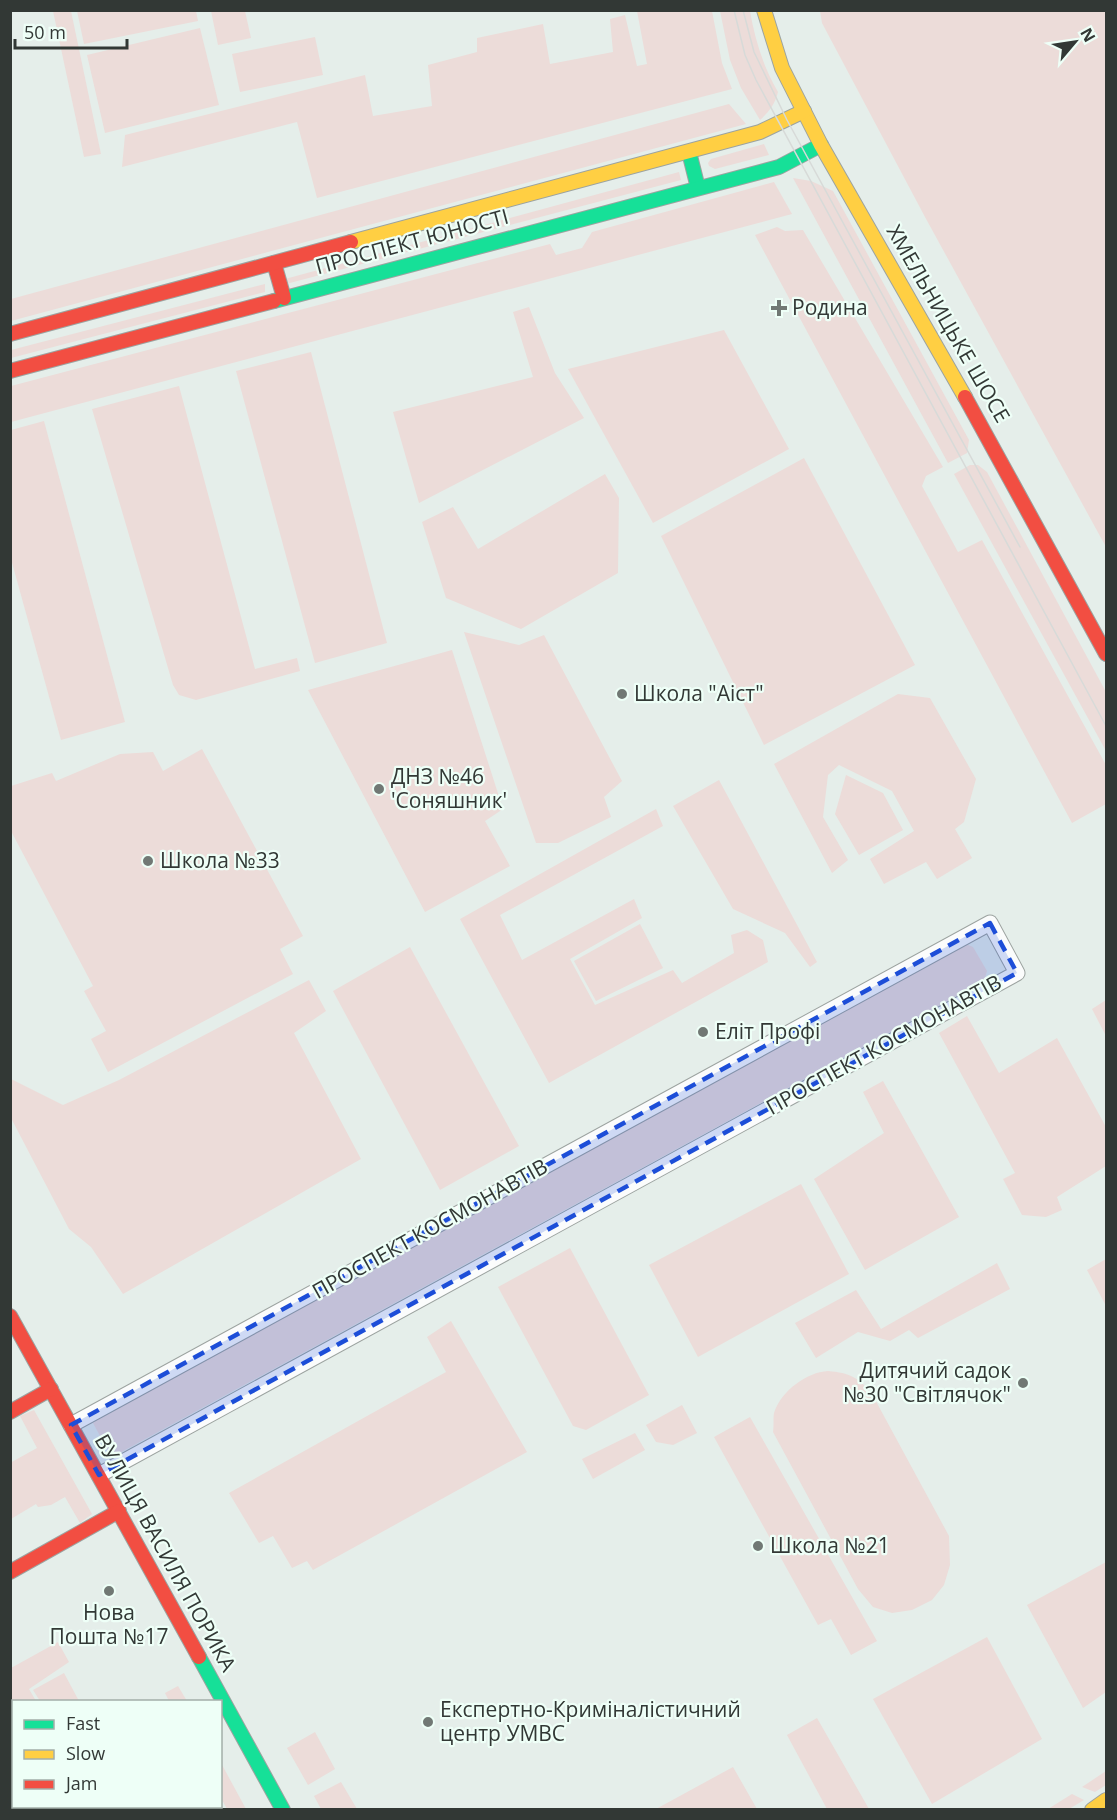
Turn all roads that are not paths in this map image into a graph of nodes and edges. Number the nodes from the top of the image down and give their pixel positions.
1 (764, 10) edge
2 (804, 111) junction
3 (821, 146) junction
4 (689, 152) junction
5 (698, 188) junction
6 (274, 263) junction
7 (284, 298) junction
8 (10, 334) edge
9 (10, 371) edge
10 (1107, 654) edge
11 (10, 1316) edge
12 (51, 1389) junction
13 (10, 1412) edge
14 (71, 1425) junction
15 (99, 1475) junction
16 (118, 1511) junction
17 (10, 1572) edge
18 (1107, 1800) edge
19 (283, 1809) edge
20 (1092, 1809) edge

1 - 2 main road, ХМЕЛЬНИЦЬКЕ ШОСЕ
2 - 3 main road, ХМЕЛЬНИЦЬКЕ ШОСЕ
2 - 4 main road, ПРОСПЕКТ ЮНОСТІ
3 - 5 main road, ПРОСПЕКТ ЮНОСТІ
3 - 10 main road, ХМЕЛЬНИЦЬКЕ ШОСЕ
4 - 5 main road
4 - 6 main road, ПРОСПЕКТ ЮНОСТІ
5 - 7 main road, ПРОСПЕКТ ЮНОСТІ
6 - 7 main road
6 - 8 main road, ПРОСПЕКТ ЮНОСТІ
7 - 9 main road, ПРОСПЕКТ ЮНОСТІ
11 - 12 main road, ВУЛИЦЯ ВАСИЛЯ ПОРИКА
12 - 13 main road
12 - 14 main road, ВУЛИЦЯ ВАСИЛЯ ПОРИКА
14 - 15 main road, ВУЛИЦЯ ВАСИЛЯ ПОРИКА
14 - 15 street, ПРОСПЕКТ КОСМОНАВТІВ
15 - 16 main road, ВУЛИЦЯ ВАСИЛЯ ПОРИКА
16 - 17 main road
16 - 19 main road, ВУЛИЦЯ ВАСИЛЯ ПОРИКА
18 - 20 main road

